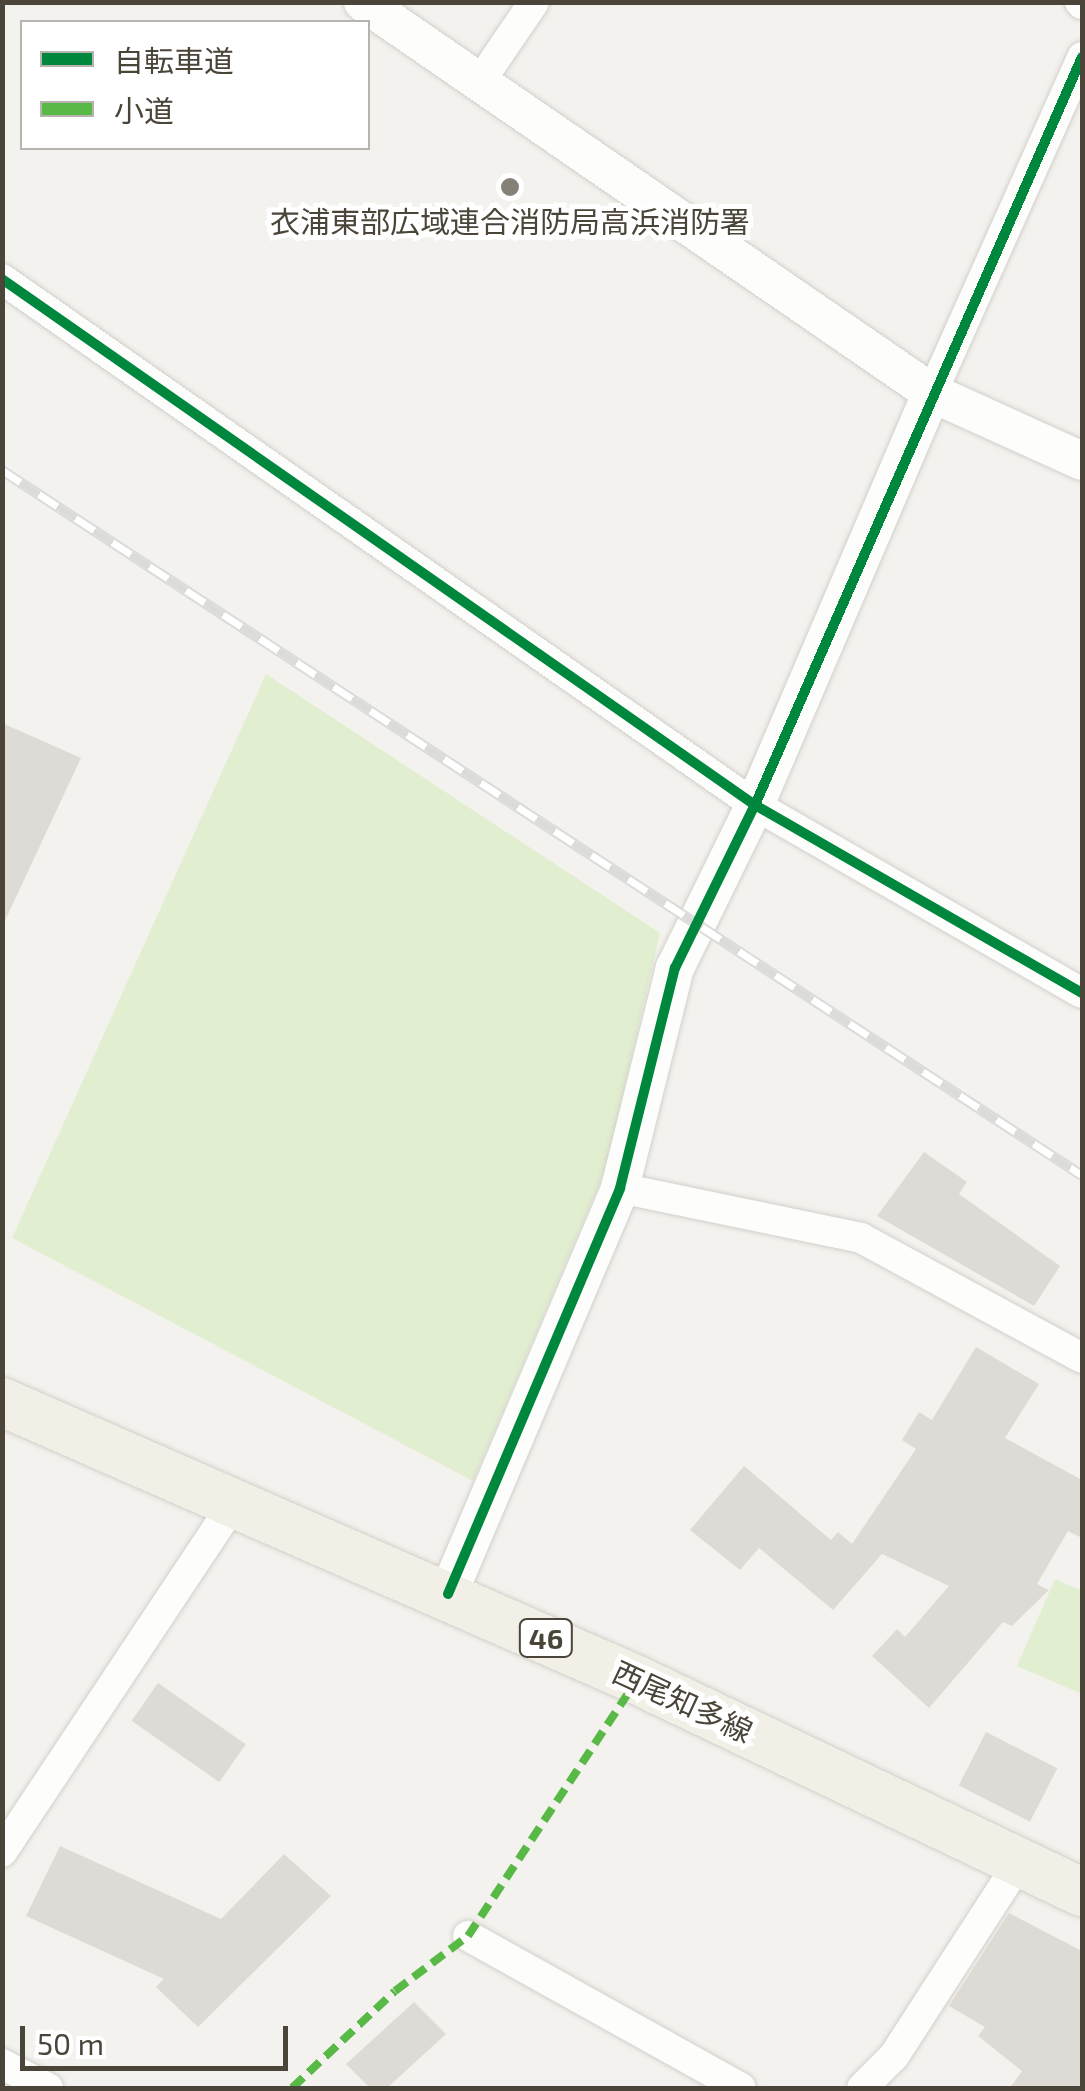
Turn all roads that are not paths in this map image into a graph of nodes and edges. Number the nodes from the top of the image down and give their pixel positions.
1 (362, 2) edge
2 (534, 2) edge
3 (1082, 57) edge
4 (479, 82) junction
5 (2, 279) edge
6 (932, 393) junction
7 (1082, 460) edge
8 (755, 805) junction
9 (1082, 992) edge
10 (620, 1188) junction
11 (1082, 1358) edge
12 (2, 1402) edge
13 (235, 1501) junction
14 (448, 1594) junction
15 (2, 1852) edge
16 (1020, 1861) junction
17 (1082, 1892) edge
18 (468, 1936) dead end
19 (2, 2064) edge
20 (695, 2079) edge
21 (48, 2088) edge
22 (742, 2088) edge
23 (862, 2088) edge

1 - 4 street
2 - 4 street
3 - 6 street
4 - 6 street
5 - 8 street
6 - 7 street
6 - 8 street
8 - 9 street
8 - 10 street
10 - 11 street
10 - 14 street
12 - 13 main road, 西尾知多線 / 46
13 - 14 main road, 西尾知多線 / 46
13 - 15 street
14 - 16 main road, 西尾知多線 / 46
16 - 17 main road, 西尾知多線 / 46
16 - 23 street
18 - 20 street
19 - 21 street
20 - 22 street

